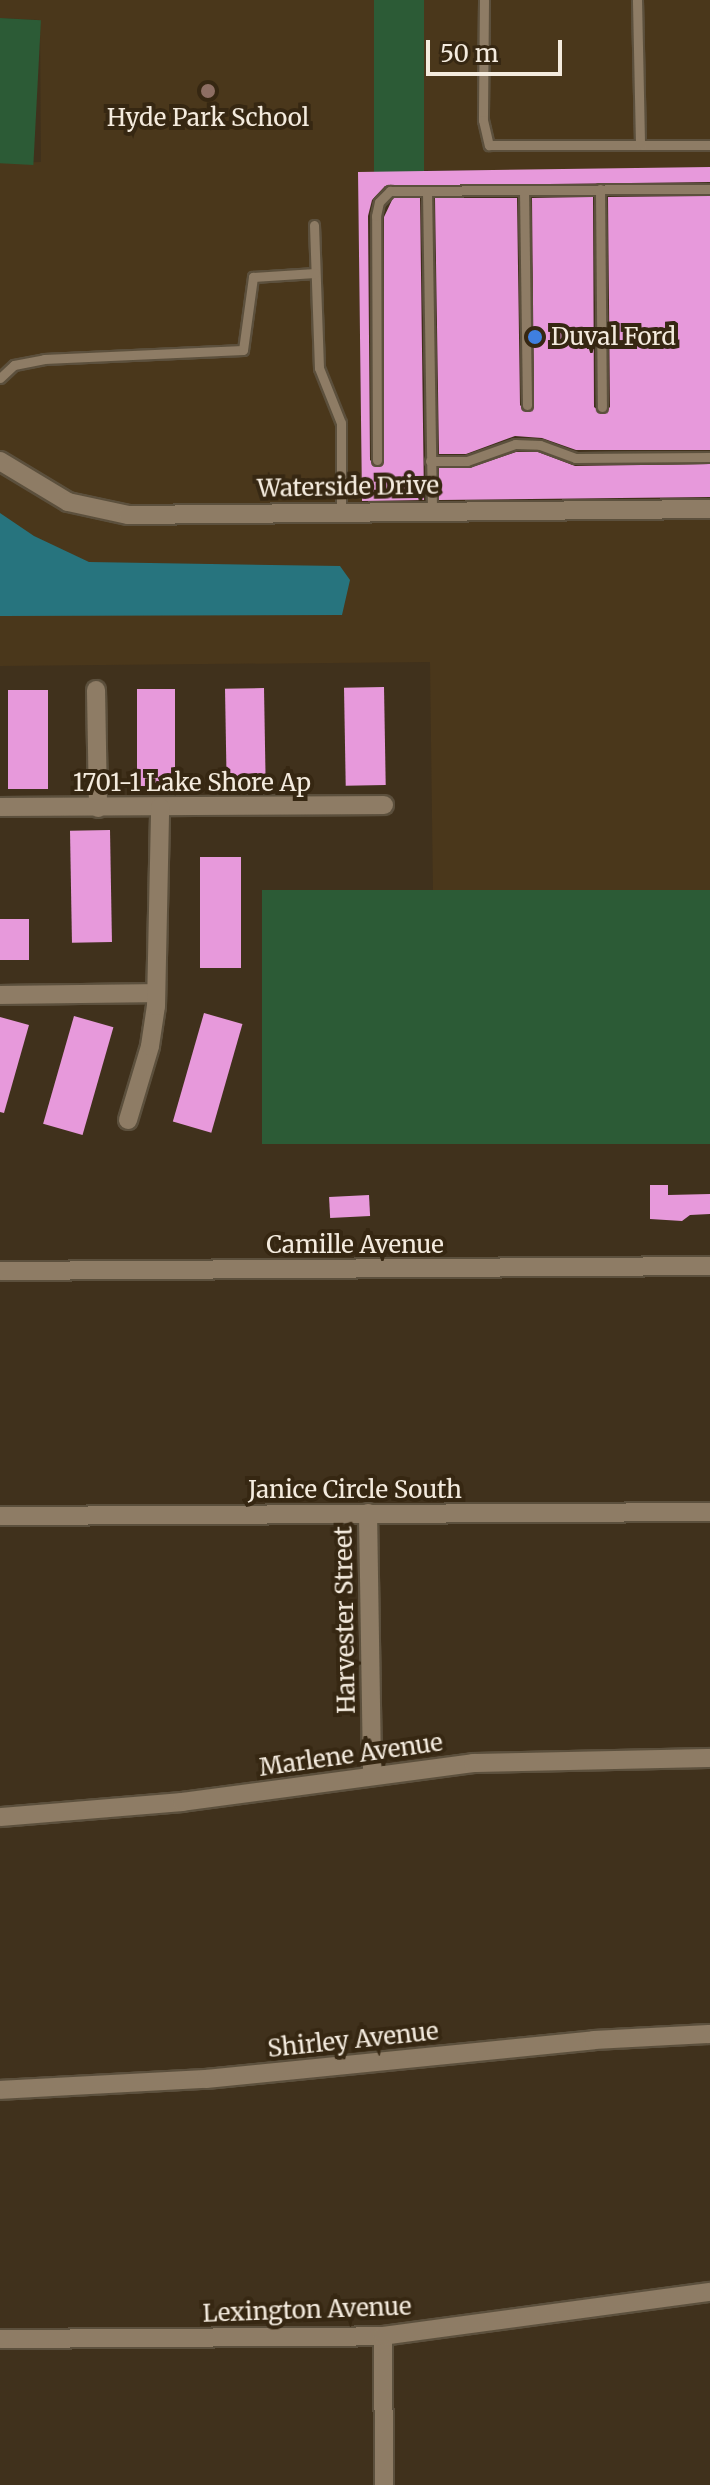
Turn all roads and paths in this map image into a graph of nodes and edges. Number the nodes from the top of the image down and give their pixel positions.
1 (484, 0) edge
2 (637, 0) edge
3 (640, 145) junction
4 (710, 145) edge
5 (600, 189) junction
6 (710, 189) edge
7 (524, 190) junction
8 (427, 191) junction
9 (314, 225) dead end
10 (315, 273) junction
11 (1, 376) edge
12 (527, 405) dead end
13 (602, 407) dead end
14 (710, 457) edge
15 (377, 460) dead end
16 (0, 461) edge
17 (430, 461) junction
18 (710, 509) edge
19 (432, 511) junction
20 (341, 512) junction
21 (96, 690) dead end
22 (384, 805) dead end
23 (0, 807) edge
24 (160, 807) junction
25 (98, 808) junction
26 (155, 993) junction
27 (0, 995) edge
28 (128, 1120) dead end
29 (710, 1266) edge
30 (0, 1271) edge
31 (710, 1512) edge
32 (368, 1513) junction
33 (0, 1516) edge
34 (710, 1758) edge
35 (372, 1774) junction
36 (0, 1817) edge
37 (710, 2034) edge
38 (0, 2090) edge
39 (710, 2292) edge
40 (383, 2336) junction
41 (0, 2339) edge
42 (384, 2485) edge

1 - 3 lane
2 - 3 lane
3 - 4 lane
5 - 6 lane
5 - 7 lane
5 - 13 lane
7 - 8 lane
7 - 12 lane
8 - 15 lane
8 - 17 lane
9 - 10 lane
10 - 11 lane
10 - 20 lane
14 - 17 lane
16 - 20 street, Waterside Drive
17 - 19 lane
18 - 19 street, Waterside Drive
19 - 20 street, Waterside Drive
21 - 25 street
22 - 24 street, 1701-1 Lake Shore Ap
23 - 25 street, 1701-1 Lake Shore Ap
24 - 25 street, 1701-1 Lake Shore Ap
24 - 26 street
26 - 27 street
26 - 28 street
29 - 30 street, Camille Avenue
31 - 32 street, Janice Circle South
32 - 33 street, Janice Circle South
32 - 35 street, Harvester Street
34 - 35 street, Marlene Avenue
35 - 36 street, Marlene Avenue
37 - 38 street, Shirley Avenue
39 - 40 street, Lexington Avenue
40 - 41 street, Lexington Avenue
40 - 42 street

